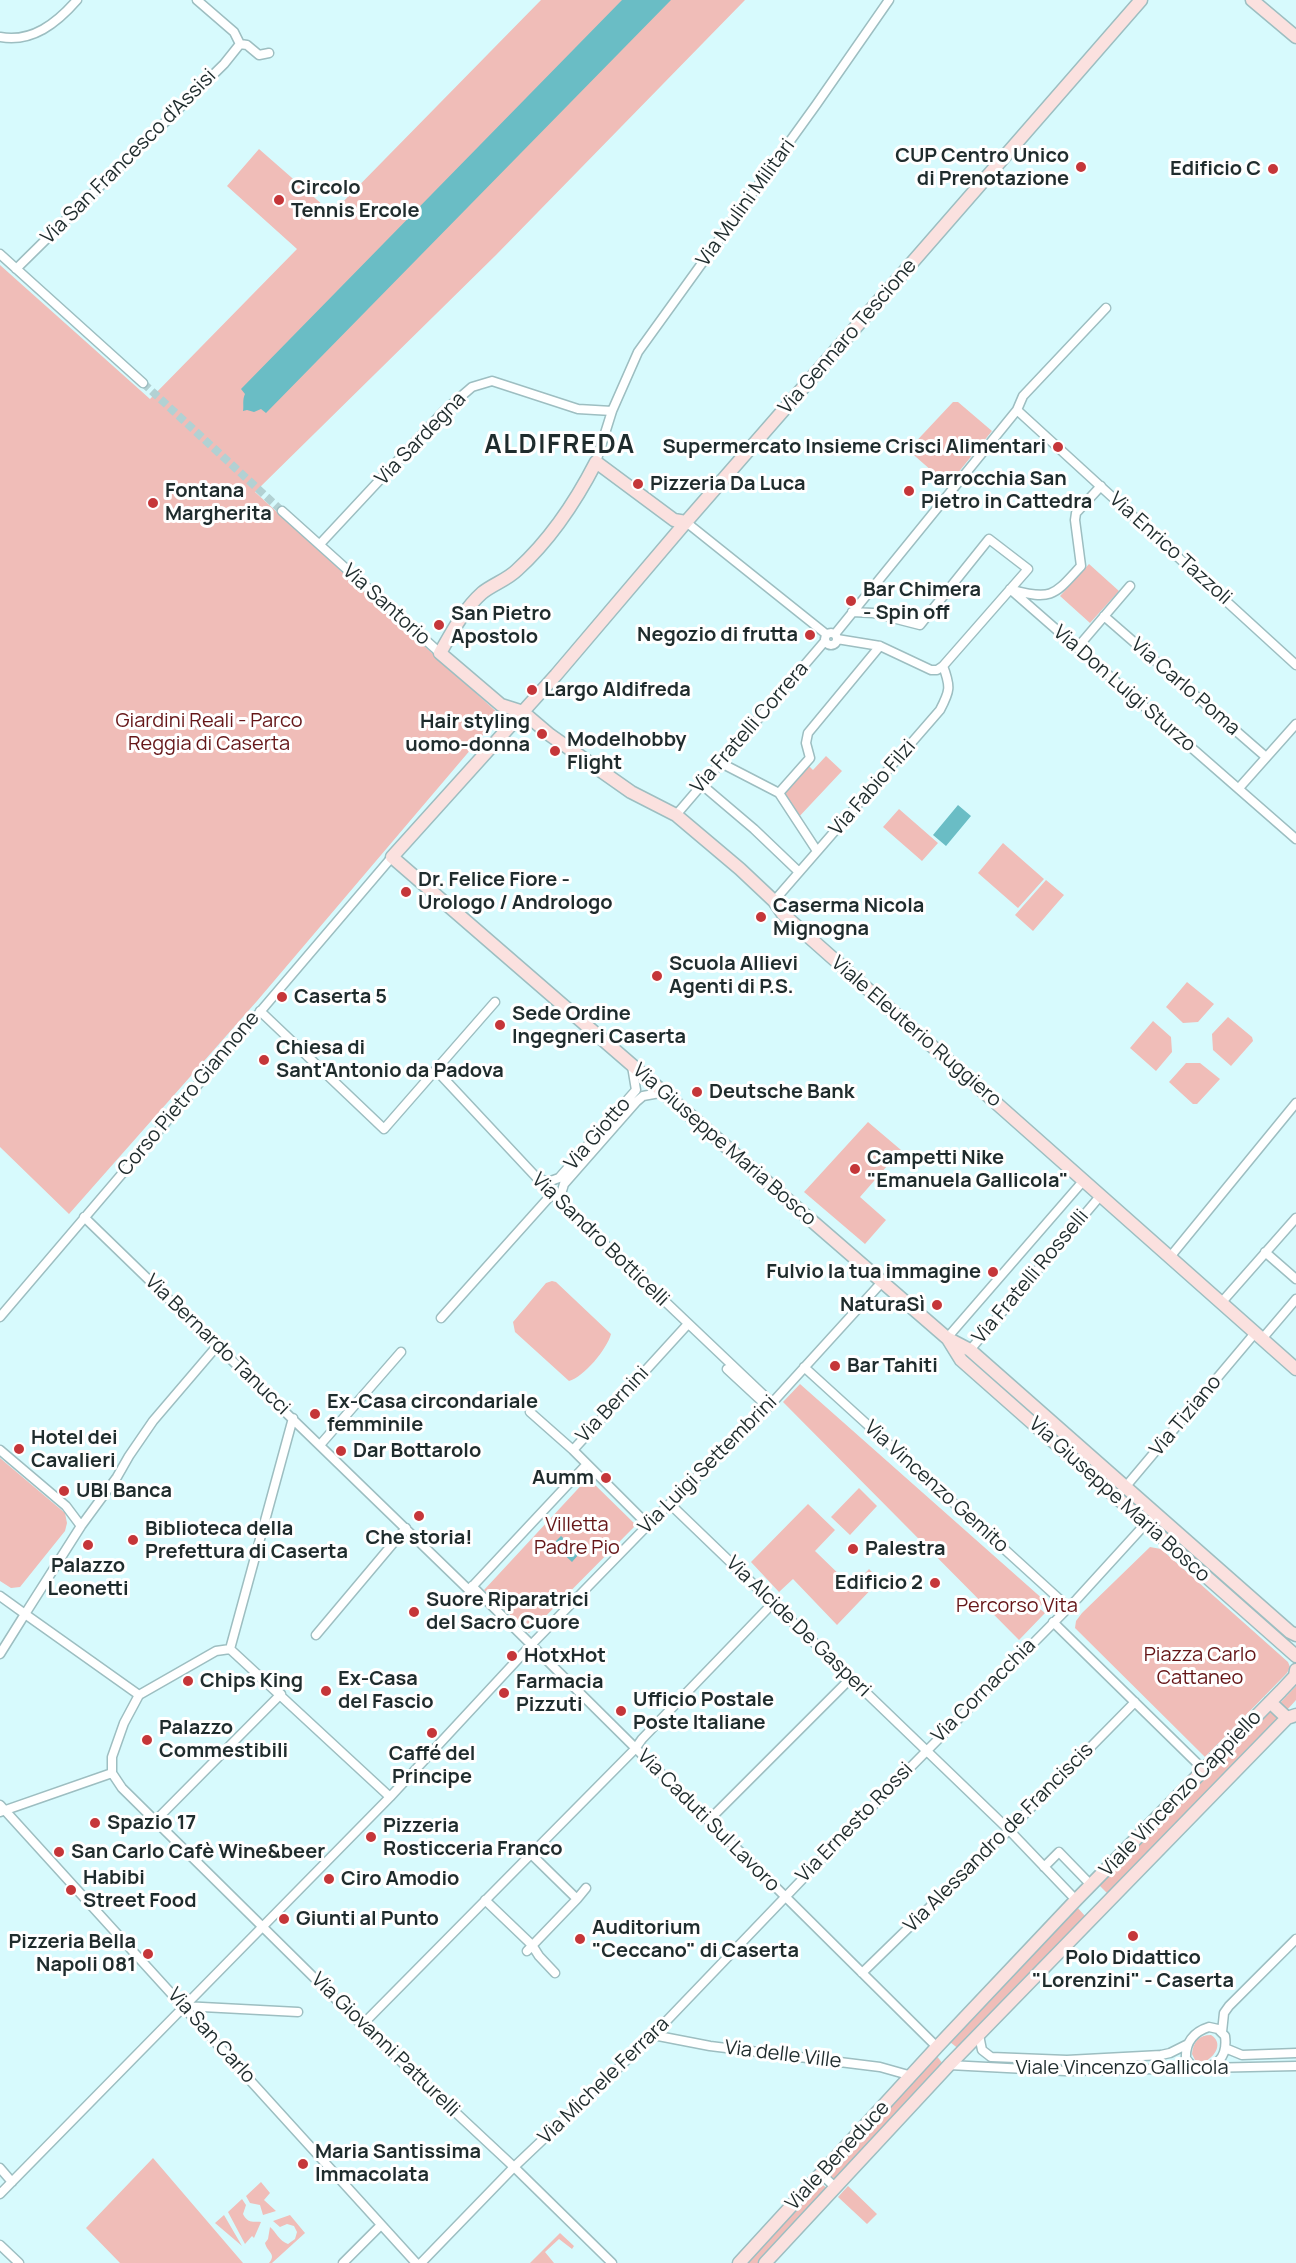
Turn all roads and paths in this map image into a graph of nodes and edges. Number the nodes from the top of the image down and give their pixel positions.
1 (77, 0) edge
2 (197, 0) edge
3 (889, 0) edge
4 (1141, 0) edge
5 (1252, 0) edge
6 (0, 37) edge
7 (1296, 37) edge
8 (240, 44) junction
9 (269, 53) dead end
10 (0, 254) edge
11 (16, 268) junction
12 (1106, 308) dead end
13 (143, 383) tunnel mouth
14 (1017, 410) junction
15 (612, 411) junction
16 (596, 462) junction
17 (1101, 486) junction
18 (282, 511) tunnel mouth
19 (686, 522) junction
20 (320, 544) junction
21 (1130, 586) dead end
22 (1010, 589) junction
23 (852, 612) junction
24 (1104, 616) junction
25 (831, 637) junction
26 (880, 646) junction
27 (1077, 648) junction
28 (440, 653) junction
29 (1296, 665) edge
30 (943, 666) junction
31 (523, 712) junction
32 (1296, 724) edge
33 (1266, 757) junction
34 (721, 763) junction
35 (702, 784) junction
36 (1239, 788) junction
37 (779, 794) junction
38 (676, 815) junction
39 (1296, 839) edge
40 (818, 851) junction
41 (392, 857) junction
42 (799, 872) junction
43 (774, 902) junction
44 (495, 1002) dead end
45 (260, 1011) junction
46 (632, 1064) junction
47 (436, 1070) junction
48 (665, 1092) junction
49 (1296, 1103) edge
50 (535, 1176) junction
51 (1084, 1180) junction
52 (1101, 1195) junction
53 (555, 1198) junction
54 (84, 1218) junction
55 (1296, 1218) edge
56 (1265, 1252) junction
57 (1170, 1257) junction
58 (1296, 1279) edge
59 (882, 1282) junction
60 (1296, 1299) edge
61 (1221, 1303) junction
62 (0, 1317) edge
63 (441, 1318) dead end
64 (686, 1327) junction
65 (1258, 1336) junction
66 (947, 1338) junction
67 (217, 1346) junction
68 (401, 1352) dead end
69 (966, 1355) junction
70 (804, 1367) junction
71 (1296, 1369) edge
72 (770, 1405) junction
73 (530, 1412) dead end
74 (293, 1418) junction
75 (320, 1445) junction
76 (0, 1450) edge
77 (573, 1450) junction
78 (587, 1464) junction
79 (1126, 1487) junction
80 (1116, 1498) junction
81 (670, 1504) junction
82 (1155, 1513) junction
83 (1145, 1524) junction
84 (648, 1525) junction
85 (81, 1526) junction
86 (406, 1528) junction
87 (471, 1588) junction
88 (0, 1596) edge
89 (773, 1604) junction
90 (1068, 1607) junction
91 (25, 1614) junction
92 (1053, 1622) junction
93 (316, 1635) dead end
94 (1296, 1635) edge
95 (530, 1647) junction
96 (230, 1649) junction
97 (0, 1654) edge
98 (1296, 1656) edge
99 (1296, 1670) edge
100 (851, 1678) junction
101 (281, 1694) junction
102 (139, 1695) junction
103 (1135, 1702) junction
104 (1270, 1702) junction
105 (1293, 1718) edge
106 (635, 1749) junction
107 (926, 1750) junction
108 (1204, 1770) junction
109 (112, 1773) junction
110 (0, 1797) edge
111 (390, 1797) junction
112 (2, 1809) edge
113 (709, 1820) junction
114 (155, 1821) junction
115 (1010, 1830) junction
116 (531, 1854) junction
117 (1044, 1867) junction
118 (1091, 1885) junction
119 (586, 1888) dead end
120 (784, 1896) junction
121 (577, 1899) junction
122 (485, 1900) junction
123 (1076, 1900) junction
124 (1107, 1901) junction
125 (1092, 1917) junction
126 (262, 1927) junction
127 (1296, 1939) edge
128 (529, 1948) junction
129 (555, 1973) dead end
130 (862, 1973) junction
131 (183, 2006) junction
132 (298, 2012) dead end
133 (362, 2025) junction
134 (1222, 2032) junction
135 (653, 2035) junction
136 (980, 2035) junction
137 (1188, 2044) junction
138 (937, 2048) junction
139 (1225, 2048) junction
140 (1296, 2053) edge
141 (949, 2065) junction
142 (1296, 2066) edge
143 (1201, 2068) junction
144 (912, 2076) junction
145 (514, 2167) junction
146 (0, 2168) edge
147 (821, 2174) junction
148 (12, 2182) junction
149 (835, 2187) junction
150 (0, 2194) edge
151 (381, 2225) junction
152 (0, 2245) edge
153 (19, 2263) edge
154 (343, 2263) edge
155 (416, 2263) edge
156 (421, 2263) edge
157 (612, 2263) edge
158 (739, 2263) edge
159 (765, 2263) edge

1 - 6 street
2 - 8 street
3 - 15 street, Via Mulini Militari
4 - 19 street, Via Gennaro Tescione
5 - 7 street
8 - 9 street
8 - 11 street, Via San Francesco d'Assisi
10 - 11 street
11 - 13 street
12 - 14 street, Via Fratelli Correra
14 - 17 street, Via Enrico Tazzoli
14 - 23 street, Via Fratelli Correra
15 - 16 street, Via Mulini Militari
15 - 20 street, Via Sardegna
16 - 19 street
16 - 28 street
17 - 22 street
17 - 29 street, Via Enrico Tazzoli
18 - 20 street, Via Santorio
19 - 25 street
19 - 31 street, Via Gennaro Tescione
20 - 28 street, Via Santorio
21 - 24 street
22 - 23 street
22 - 27 street, Via Don Luigi Sturzo
22 - 30 street
23 - 25 street, Via Fratelli Correra
24 - 27 street
24 - 33 street, Via Carlo Poma
25 - 26 street
25 - 34 street, Via Fratelli Correra
26 - 30 street
26 - 37 street
27 - 36 street, Via Don Luigi Sturzo
28 - 31 street, Via Santorio
30 - 40 street, Via Fabio Filzi
31 - 38 street, Viale Eleuterio Ruggiero
31 - 41 street, Corso Pietro Giannone
32 - 33 street
33 - 36 street
34 - 35 street, Via Fratelli Correra
34 - 37 street
35 - 38 street, Via Fratelli Correra
35 - 42 street
36 - 39 street, Via Don Luigi Sturzo
37 - 40 street
38 - 43 street, Viale Eleuterio Ruggiero
40 - 42 street, Via Fabio Filzi
41 - 45 street, Corso Pietro Giannone
41 - 46 street, Via Giuseppe Maria Bosco
42 - 43 street, Via Fabio Filzi
43 - 51 street, Viale Eleuterio Ruggiero
44 - 47 street
45 - 47 street
45 - 54 street, Corso Pietro Giannone
46 - 48 street, Via Giuseppe Maria Bosco
46 - 50 street, Via Giotto
47 - 50 street, Via Sandro Botticelli
48 - 53 street, Via Giotto
48 - 59 street, Via Giuseppe Maria Bosco
49 - 57 street
50 - 53 street, Via Sandro Botticelli
51 - 52 street, Viale Eleuterio Ruggiero
51 - 66 street, Via Fratelli Rosselli
52 - 57 street, Viale Eleuterio Ruggiero
52 - 69 street, Via Fratelli Rosselli
53 - 63 street, Via Giotto
53 - 64 street, Via Sandro Botticelli
54 - 62 street, Corso Pietro Giannone
54 - 67 street, Via Bernardo Tanucci
55 - 56 street
56 - 58 street
56 - 61 street
57 - 61 street, Viale Eleuterio Ruggiero
59 - 66 street, Via Giuseppe Maria Bosco
59 - 70 street, Via Luigi Settembrini
60 - 65 street, Via Tiziano
61 - 65 street, Viale Eleuterio Ruggiero
64 - 72 street, Via Sandro Botticelli
64 - 77 street, Via Bernini
65 - 71 street, Viale Eleuterio Ruggiero
65 - 79 street, Via Tiziano
66 - 69 street, Via Giuseppe Maria Bosco
67 - 74 street, Via Bernardo Tanucci
67 - 85 street
68 - 75 street
69 - 79 street, Via Giuseppe Maria Bosco
69 - 80 street, Via Giuseppe Maria Bosco
70 - 72 street, Via Luigi Settembrini
70 - 90 street, Via Vincenzo Gemito
72 - 81 street, Via Luigi Settembrini
73 - 77 street
74 - 75 street, Via Bernardo Tanucci
74 - 96 street
75 - 86 street, Via Bernardo Tanucci
76 - 85 street
77 - 78 street, Via Bernini
78 - 84 street
78 - 87 street, Via Bernini
79 - 80 street, Via Tiziano
79 - 82 street, Via Giuseppe Maria Bosco
80 - 83 street, Via Giuseppe Maria Bosco
81 - 84 street, Via Luigi Settembrini
81 - 89 street, Via Alcide De Gasperi
82 - 83 street
82 - 94 street, Via Giuseppe Maria Bosco
83 - 90 street
83 - 98 street, Via Giuseppe Maria Bosco
84 - 95 street, Via Luigi Settembrini
85 - 91 street
86 - 87 street, Via Bernardo Tanucci
86 - 93 street
87 - 95 street, Via Bernardo Tanucci
88 - 91 street
89 - 100 street, Via Alcide De Gasperi
89 - 106 street
90 - 92 street, Via Cornacchia
91 - 97 street
91 - 102 street
92 - 103 street
92 - 107 street, Via Cornacchia
95 - 106 street, Via Caduti Sul Lavoro
95 - 111 street, Via Luigi Settembrini
96 - 101 street
96 - 102 street
99 - 104 street
100 - 107 street, Via Alcide De Gasperi
100 - 113 street
101 - 111 street
101 - 114 street
102 - 109 street
103 - 108 street
103 - 115 street, Via Alessandro de Franciscis
104 - 105 street
104 - 108 street, Viale Vincenzo Cappiello
105 - 124 street, Viale Vincenzo Cappiello
106 - 113 street, Via Caduti Sul Lavoro
106 - 116 street
107 - 115 street, Via Alcide De Gasperi
107 - 120 street, Via Ernesto Rossi
108 - 118 street, Viale Vincenzo Cappiello
109 - 112 street
109 - 114 street, Via Giovanni Patturelli
110 - 112 street
111 - 126 street, Via Luigi Settembrini
112 - 131 street, Via San Carlo
113 - 120 street, Via Caduti Sul Lavoro
114 - 126 street, Via Giovanni Patturelli
115 - 117 street, Via Alcide De Gasperi
115 - 130 street, Via Alessandro de Franciscis
116 - 121 street
116 - 122 street
117 - 118 street
117 - 123 street, Via Alcide De Gasperi
118 - 123 street, Viale Vincenzo Cappiello
118 - 124 street, Viale Vincenzo Cappiello
119 - 121 street
120 - 130 street, Via Caduti Sul Lavoro
120 - 135 street, Via Michele Ferrara
121 - 128 street
122 - 128 street
122 - 133 street
123 - 125 street
123 - 138 street, Viale Vincenzo Cappiello
124 - 125 street, Viale Vincenzo Cappiello
125 - 136 street, Viale Vincenzo Cappiello
126 - 131 street
126 - 133 street, Via Giovanni Patturelli
127 - 134 street
128 - 129 street
130 - 138 street, Via Caduti Sul Lavoro
131 - 132 street
131 - 148 street
131 - 151 street, Via San Carlo
133 - 145 street, Via Giovanni Patturelli
134 - 137 street
134 - 139 street
135 - 144 street, Via delle Ville
135 - 145 street, Via Michele Ferrara
136 - 137 street, Viale Vincenzo Gallicola
136 - 141 street, Viale Vincenzo Cappiello
137 - 143 street
138 - 141 street
138 - 144 street, Viale Beneduce
139 - 140 street, Viale Vincenzo Gallicola
139 - 143 street
141 - 143 street, Viale Vincenzo Gallicola
141 - 149 street, Viale Beneduce
142 - 143 street, Viale Vincenzo Gallicola
144 - 147 street, Viale Beneduce
145 - 156 street, Via Michele Ferrara
145 - 157 street, Via Giovanni Patturelli
146 - 148 street
147 - 149 street
147 - 158 street, Viale Beneduce
148 - 150 street
149 - 159 street, Viale Beneduce
151 - 154 street
151 - 155 street, Via San Carlo
152 - 153 street

